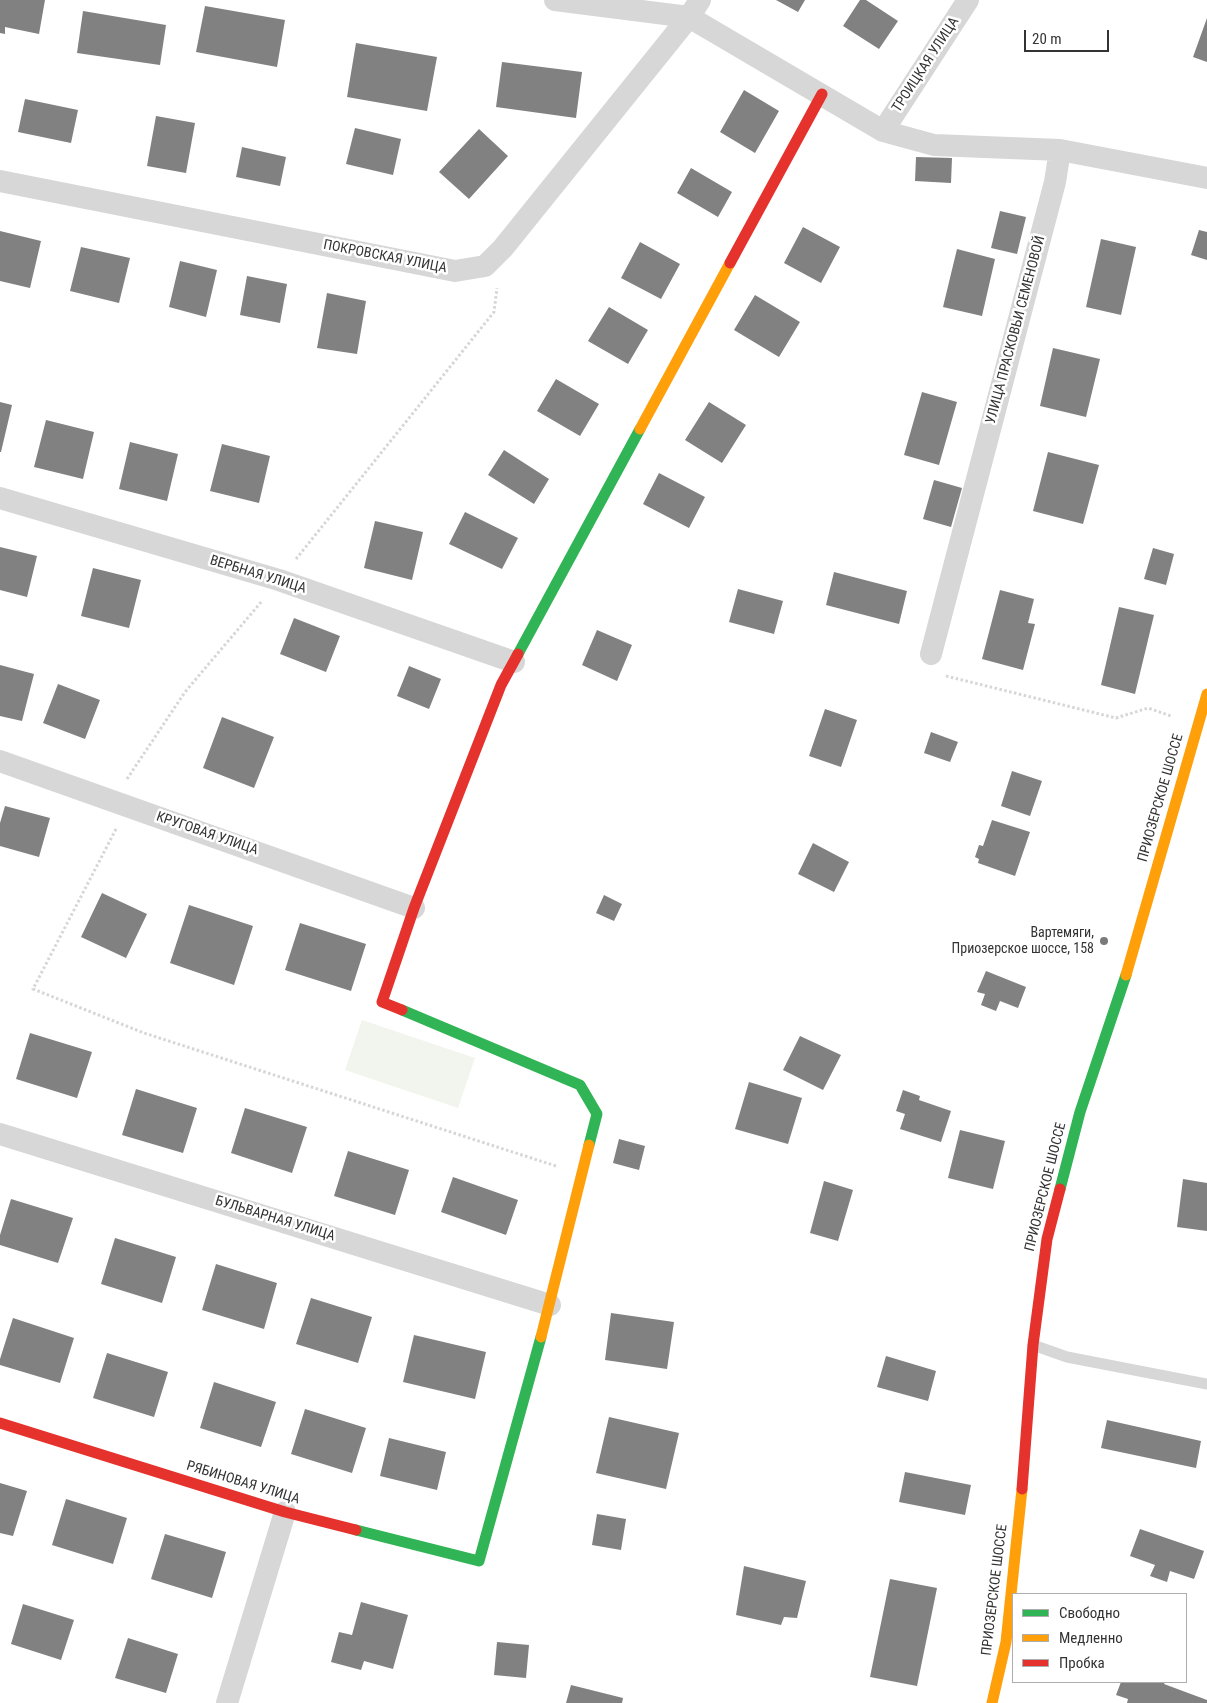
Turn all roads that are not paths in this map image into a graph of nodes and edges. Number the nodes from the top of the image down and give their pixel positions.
1 (556, 0) edge
2 (968, 0) edge
3 (694, 9) edge
4 (822, 94) junction
5 (883, 130) junction
6 (1060, 150) junction
7 (1207, 178) edge
8 (0, 180) edge
9 (0, 498) edge
10 (931, 654) road end
11 (514, 662) junction
12 (1207, 694) edge
13 (0, 761) edge
14 (414, 908) junction
15 (0, 1134) edge
16 (550, 1305) junction
17 (1033, 1345) junction
18 (1207, 1384) edge
19 (0, 1423) edge
20 (285, 1512) junction
21 (226, 1703) edge
22 (992, 1703) edge

1 - 3 street
2 - 5 street, ТРОИЦКАЯ УЛИЦА
3 - 4 street
3 - 8 street, ПОКРОВСКАЯ УЛИЦА
4 - 5 street
4 - 11 street
5 - 6 street
6 - 7 street
6 - 10 street, УЛИЦА ПРАСКОВЬИ СЕМЕНОВОЙ
9 - 11 street, ВЕРБНАЯ УЛИЦА
11 - 14 street
12 - 17 street, ПРИОЗЕРСКОЕ ШОССЕ
13 - 14 street, КРУГОВАЯ УЛИЦА
14 - 16 street
15 - 16 street, БУЛЬВАРНАЯ УЛИЦА
16 - 20 street, РЯБИНОВАЯ УЛИЦА
17 - 18 lane
17 - 22 street, ПРИОЗЕРСКОЕ ШОССЕ
19 - 20 street, РЯБИНОВАЯ УЛИЦА
20 - 21 street

